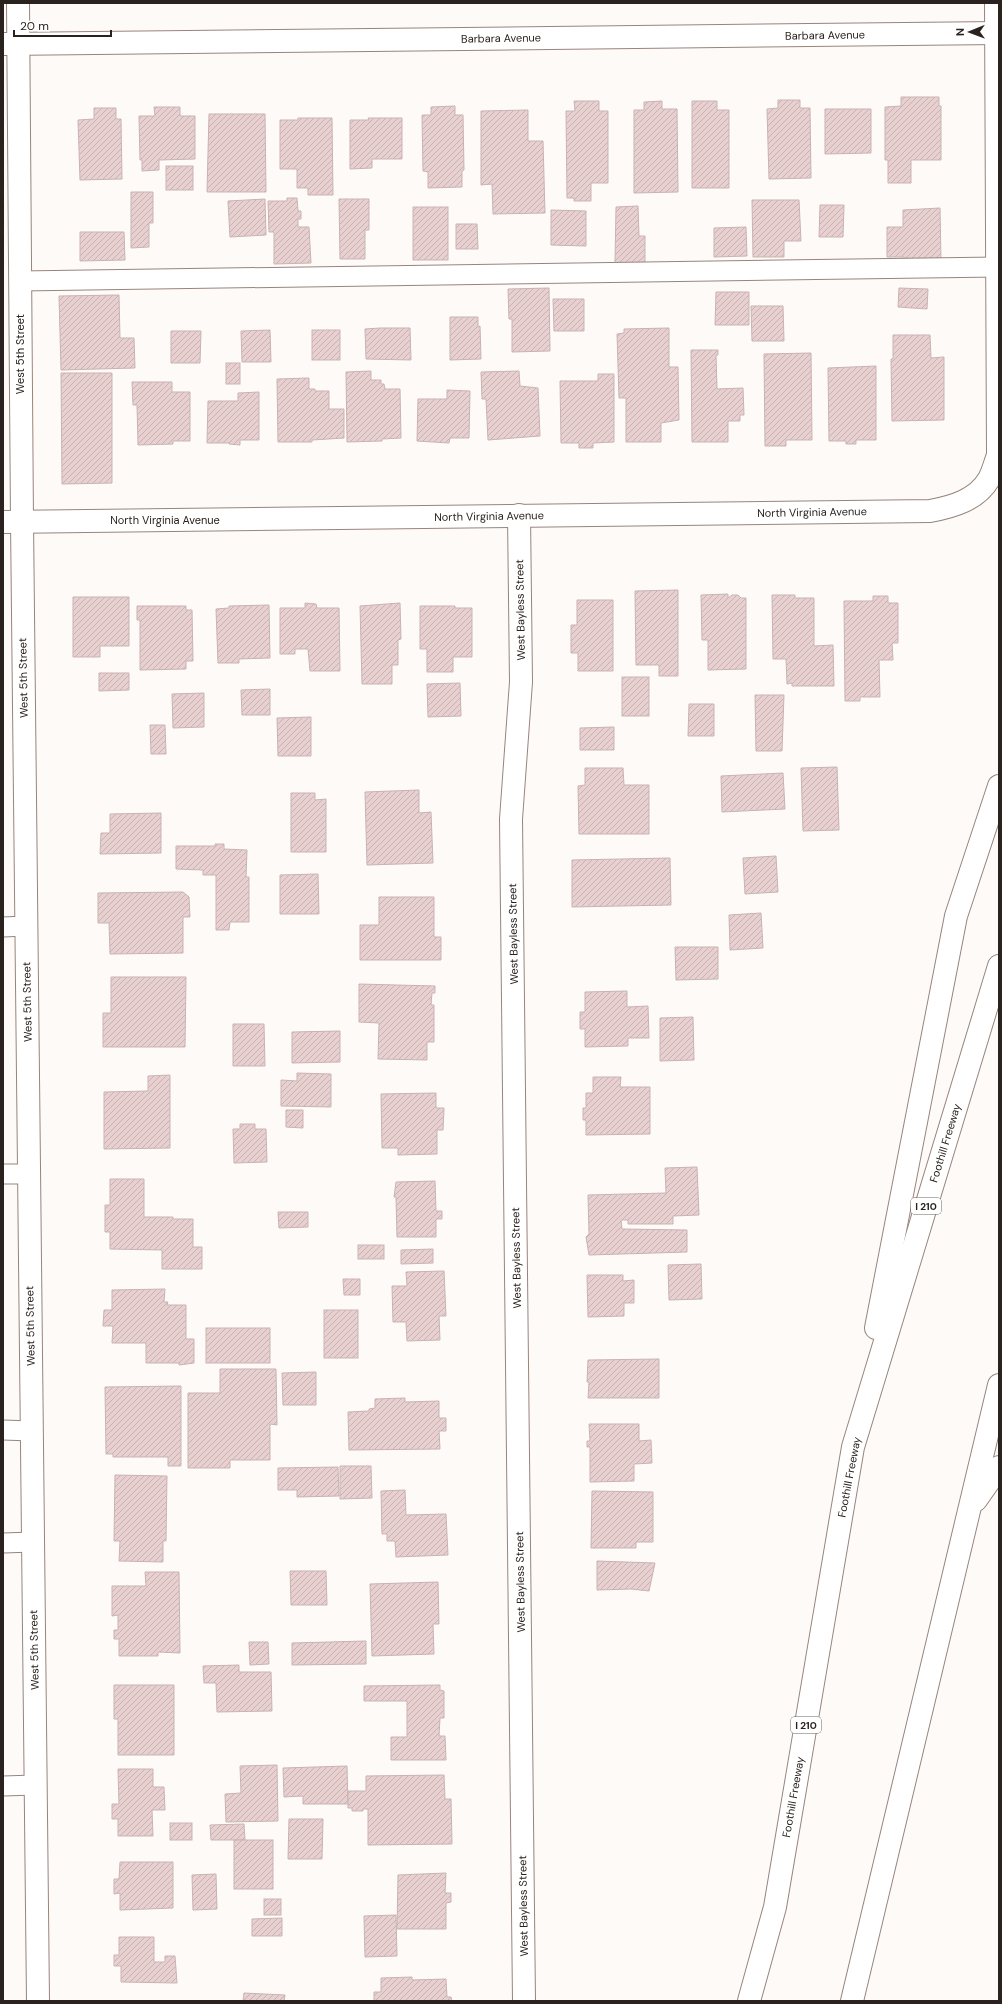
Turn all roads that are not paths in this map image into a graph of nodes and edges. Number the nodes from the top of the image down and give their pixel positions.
1 (18, 3) edge
2 (996, 3) edge
3 (998, 33) edge
4 (11, 44) edge
5 (997, 267) junction
6 (20, 281) junction
7 (519, 515) junction
8 (12, 521) edge
9 (999, 786) edge
10 (26, 926) junction
11 (3, 927) edge
12 (999, 966) edge
13 (3, 1174) edge
14 (29, 1174) junction
15 (999, 1385) edge
16 (3, 1430) edge
17 (31, 1431) junction
18 (853, 1447) junction
19 (999, 1467) edge
20 (968, 1511) junction
21 (3, 1542) edge
22 (33, 1542) junction
23 (35, 1785) junction
24 (3, 1786) edge
25 (38, 2001) edge
26 (524, 2001) edge
27 (748, 2001) edge
28 (852, 2001) edge

1 - 4 main road, West 5th Street
2 - 3 main road, North Virginia Avenue
3 - 4 main road, Barbara Avenue
3 - 5 main road, North Virginia Avenue
4 - 6 main road, West 5th Street
5 - 6 lane
5 - 7 main road, North Virginia Avenue
6 - 8 main road, West 5th Street
7 - 8 main road, North Virginia Avenue
7 - 26 main road, West Bayless Street
8 - 10 main road, West 5th Street
9 - 18 main road
10 - 11 lane
10 - 14 main road, West 5th Street
12 - 18 main road, Foothill Freeway / I 210
13 - 14 lane
14 - 17 main road, West 5th Street
15 - 20 main road
16 - 17 lane
17 - 22 main road, West 5th Street
18 - 27 main road, Foothill Freeway / I 210
19 - 20 main road
20 - 28 main road
21 - 22 lane
22 - 23 main road, West 5th Street
23 - 24 lane
23 - 25 main road, West 5th Street

